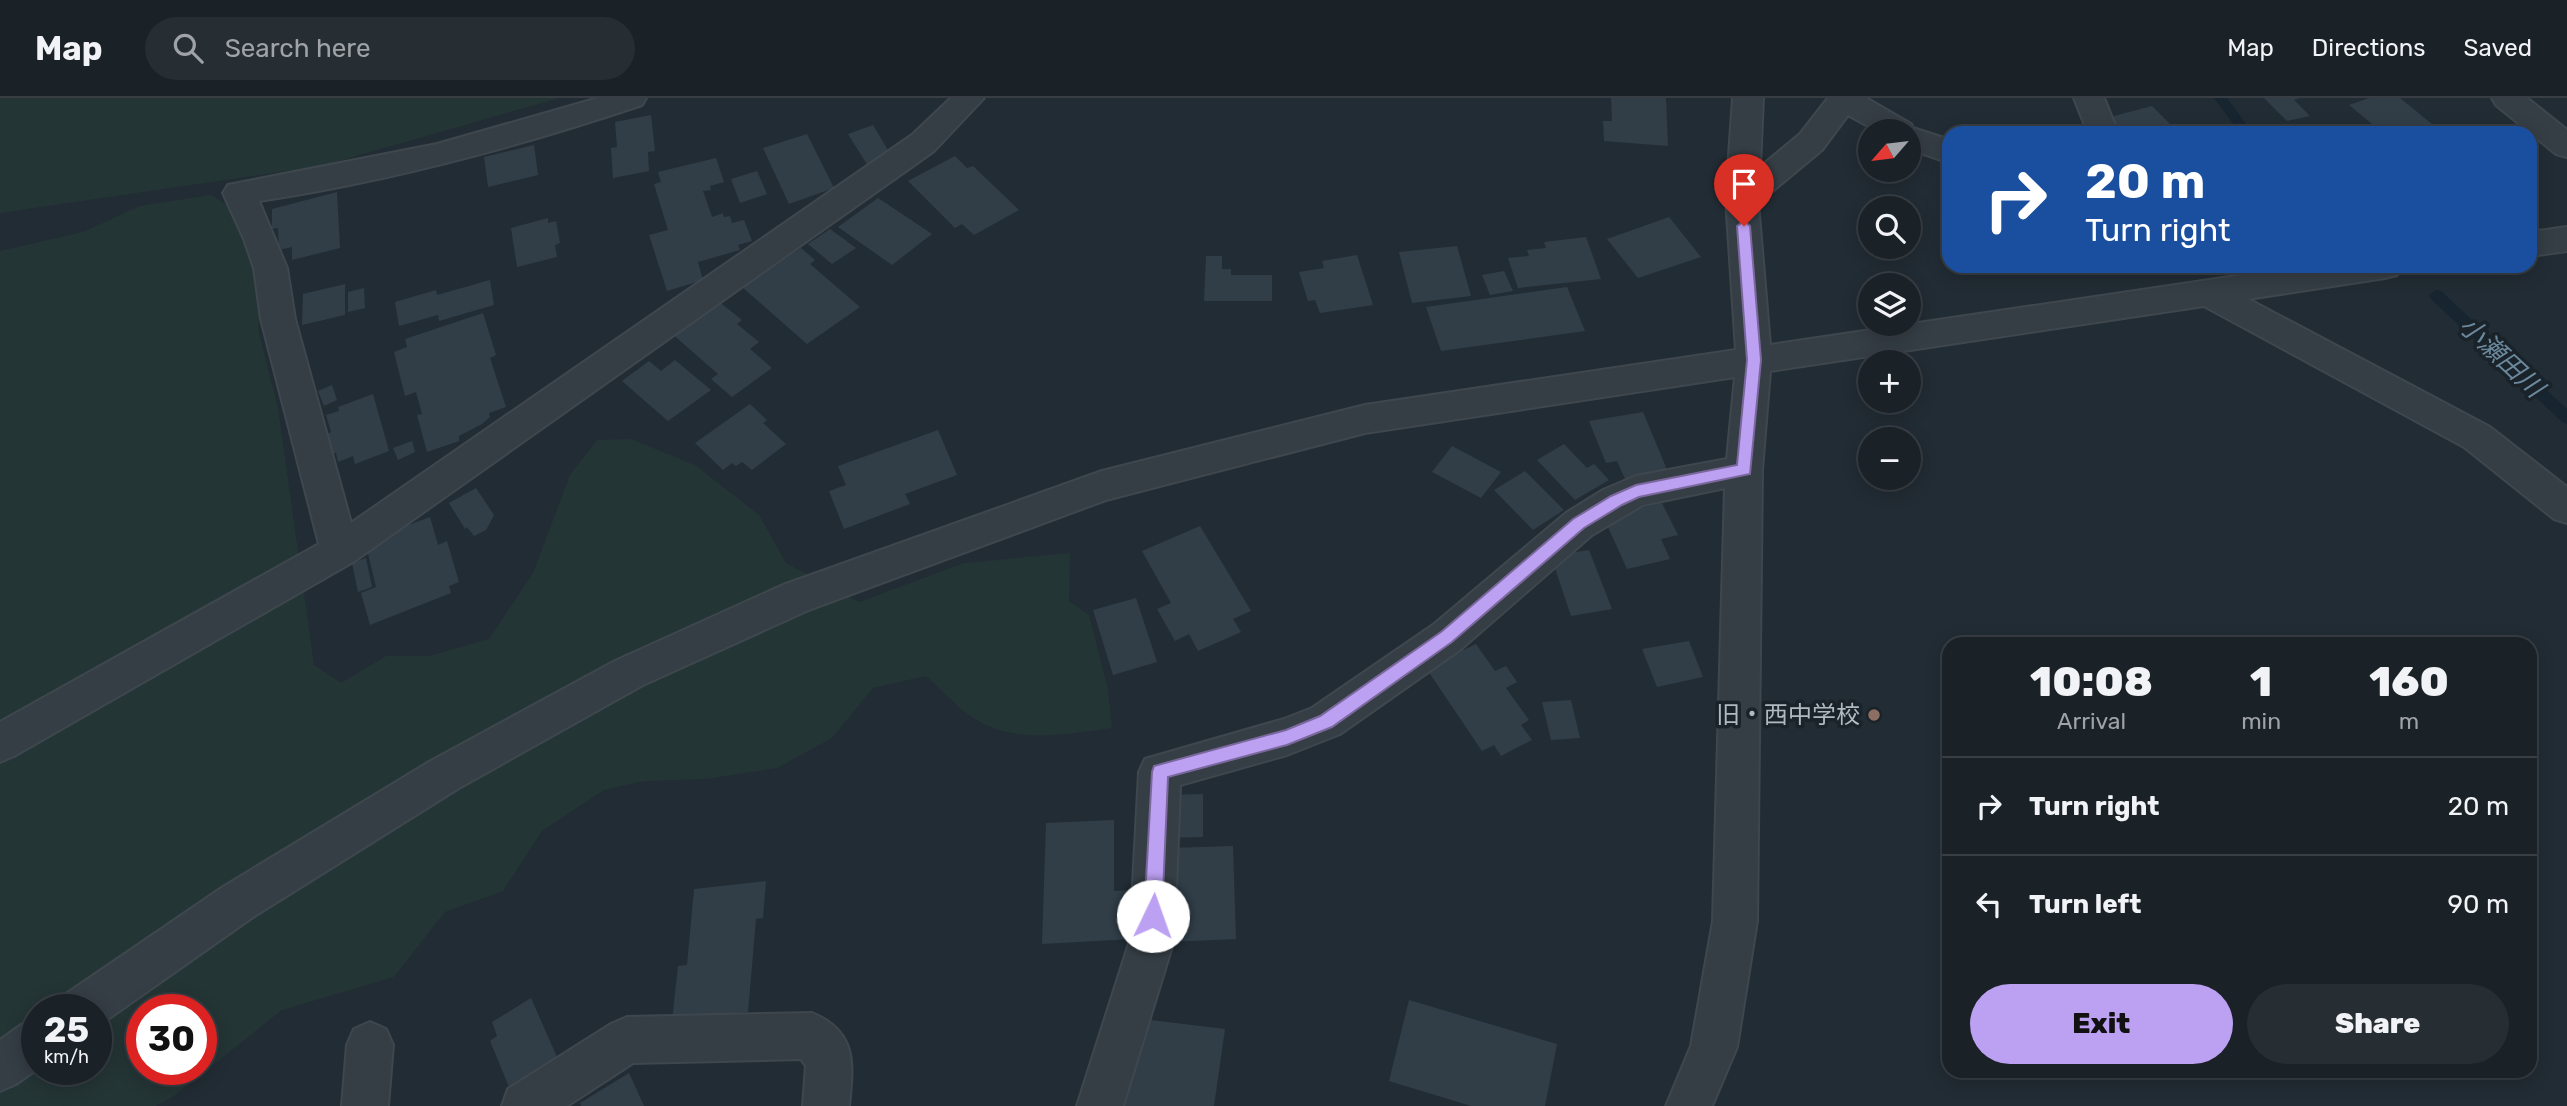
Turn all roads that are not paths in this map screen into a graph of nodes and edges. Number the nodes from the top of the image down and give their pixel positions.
1 (631, 98) edge
2 (969, 98) edge
3 (1748, 98) edge
4 (2089, 98) edge
5 (2507, 98) edge
6 (1844, 99) edge
7 (1879, 119) edge
8 (2525, 125) edge
9 (2100, 126) edge
10 (2537, 131) edge
11 (1922, 141) edge
12 (2567, 146) edge
13 (1942, 149) edge
14 (1742, 199) junction
15 (2567, 239) edge
16 (2537, 243) edge
17 (2337, 273) edge
18 (2207, 292) junction
19 (1754, 360) junction
20 (1744, 470) junction
21 (2567, 508) edge
22 (340, 551) junction
23 (0, 743) edge
24 (105, 994) edge
25 (370, 1045) dead end
26 (21, 1053) edge
27 (0, 1068) edge
28 (365, 1106) edge
29 (525, 1106) edge
30 (826, 1106) edge
31 (1100, 1106) edge
32 (1689, 1106) edge

1 - 22 street
2 - 22 street
3 - 14 street
4 - 9 street
5 - 8 street
6 - 7 street
6 - 14 street
10 - 12 street
11 - 13 street
14 - 19 street
15 - 16 street
17 - 18 street
18 - 19 street
18 - 21 street
19 - 20 street
19 - 24 street
20 - 31 street
20 - 32 street
22 - 23 street
25 - 28 street
26 - 27 street
29 - 30 street

